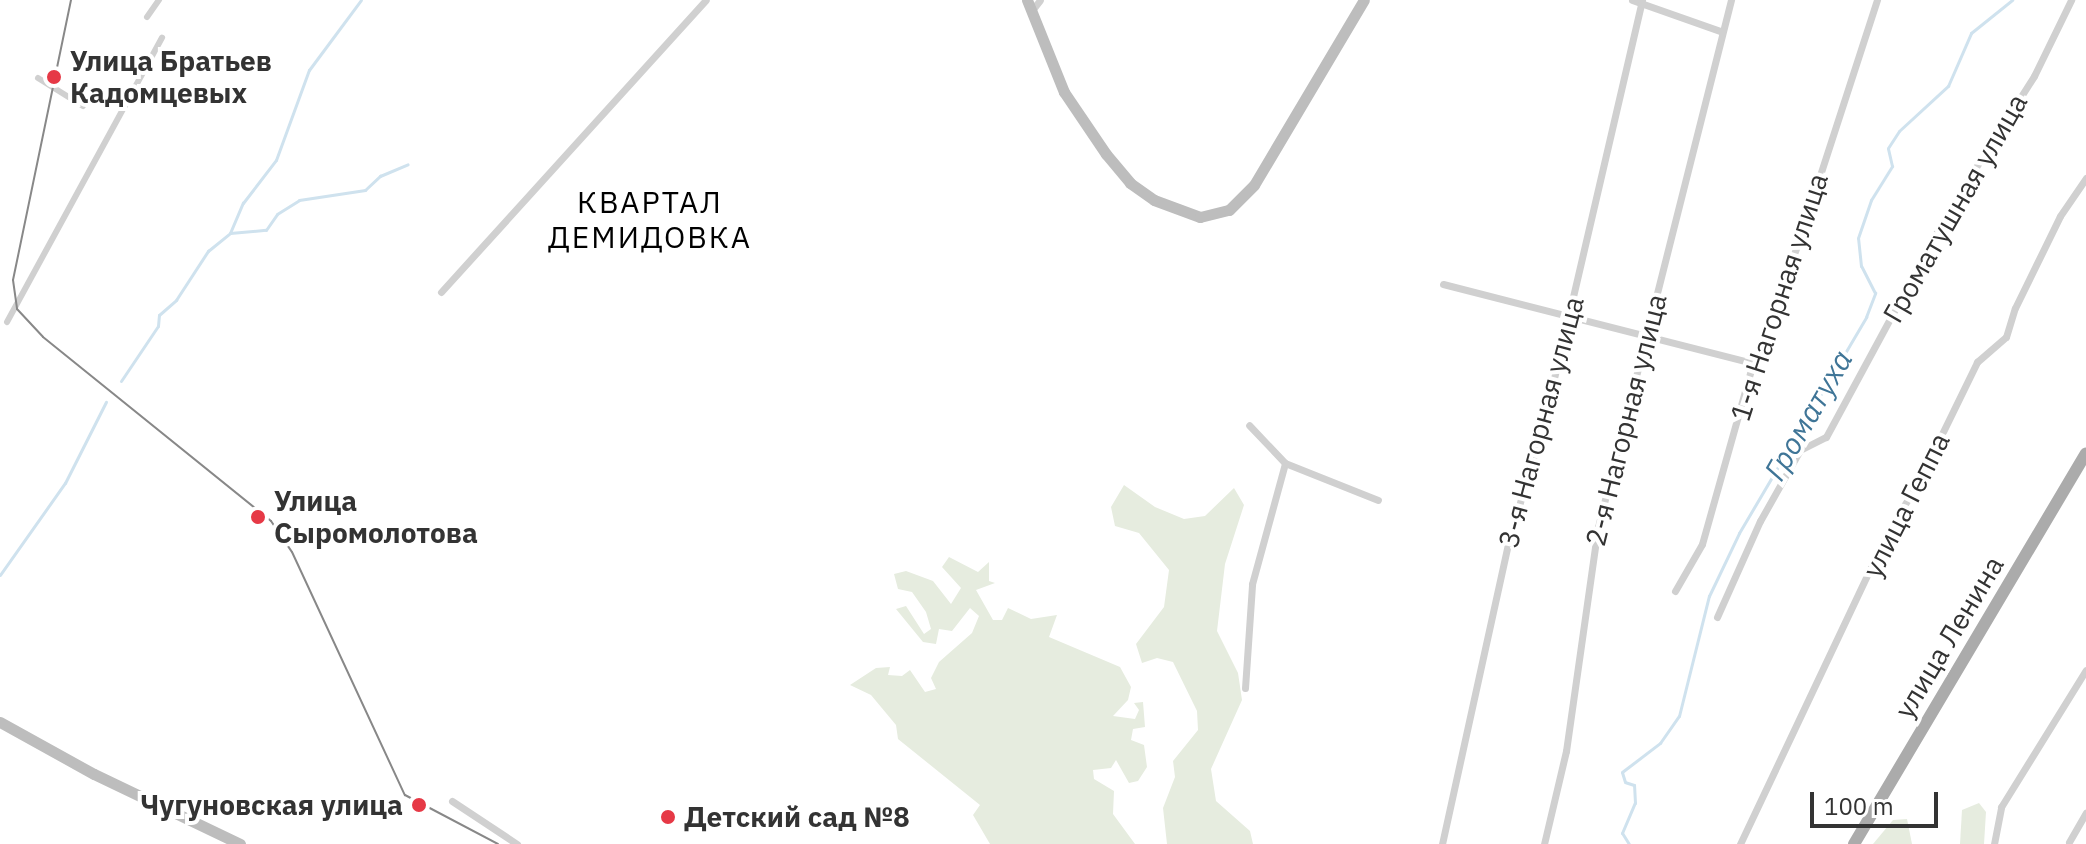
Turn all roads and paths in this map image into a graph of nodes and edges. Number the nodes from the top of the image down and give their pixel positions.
1 (159, 0) edge
2 (706, 0) edge
3 (1364, 0) edge
4 (1731, 0) edge
5 (1877, 0) edge
6 (2071, 0) edge
7 (1638, 1) edge
8 (1033, 3) edge
9 (147, 17) dead end
10 (1720, 31) junction
11 (162, 38) dead end
12 (38, 78) dead end
13 (83, 106) dead end
14 (2086, 178) edge
15 (1443, 284) dead end
16 (441, 292) dead end
17 (1569, 316) junction
18 (7, 322) dead end
19 (1647, 332) junction
20 (1753, 363) junction
21 (1249, 425) dead end
22 (2086, 454) edge
23 (1285, 463) junction
24 (1378, 500) dead end
25 (1675, 591) dead end
26 (1717, 617) dead end
27 (2086, 670) edge
28 (1245, 688) dead end
29 (0, 722) edge
30 (452, 801) dead end
31 (2086, 813) edge
32 (2069, 842) dead end
33 (240, 844) edge
34 (517, 844) edge
35 (1442, 844) edge
36 (1544, 844) edge
37 (1740, 844) edge
38 (1854, 844) edge
39 (1994, 844) edge

1 - 9 street
2 - 16 street
3 - 8 main road
4 - 10 street, 2-я Нагорная улица
5 - 20 street, 1-я Нагорная улица
6 - 26 street, Громатушная улица
7 - 10 street
7 - 17 street, 3-я Нагорная улица
10 - 19 street, 2-я Нагорная улица
11 - 18 street
12 - 13 street
14 - 37 street, улица Геппа
15 - 17 street
17 - 19 street
17 - 35 street, 3-я Нагорная улица
19 - 20 street
19 - 36 street, 2-я Нагорная улица
20 - 25 street, 1-я Нагорная улица
21 - 23 street
22 - 38 main road, улица Ленина
23 - 24 street
23 - 28 street
27 - 39 street
29 - 33 main road
30 - 34 street
31 - 32 street

